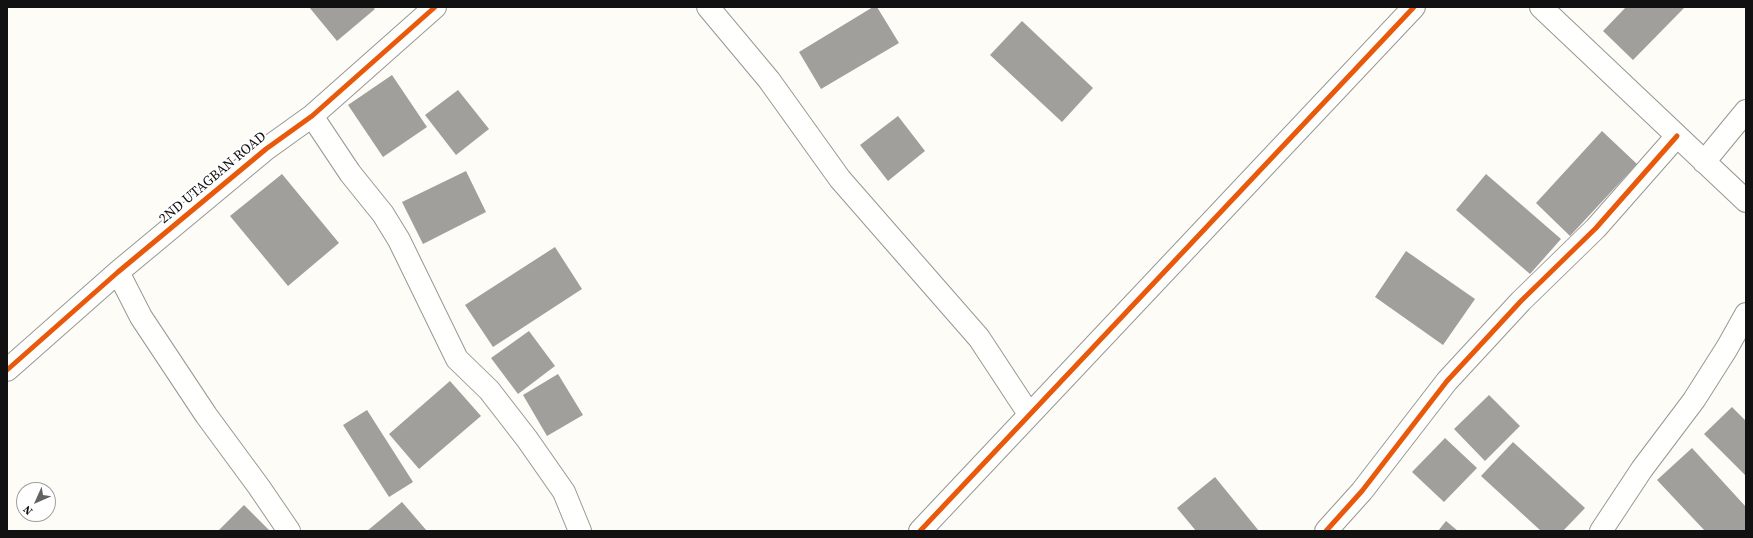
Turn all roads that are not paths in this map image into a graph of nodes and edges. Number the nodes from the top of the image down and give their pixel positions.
1 (435, 7) edge
2 (708, 7) edge
3 (1414, 7) edge
4 (1541, 7) edge
5 (1746, 111) edge
6 (312, 116) junction
7 (1678, 136) junction
8 (1704, 162) junction
9 (1746, 202) edge
10 (118, 272) junction
11 (1746, 314) edge
12 (7, 370) edge
13 (1030, 414) junction
14 (289, 531) edge
15 (580, 531) edge
16 (920, 531) edge
17 (1326, 531) edge
18 (1601, 531) edge

1 - 6 street, 2ND UTAGBAN ROAD
2 - 13 street
3 - 13 street
4 - 7 street
5 - 8 street
6 - 10 street, 2ND UTAGBAN ROAD
6 - 15 street
7 - 8 street
7 - 17 street
8 - 9 street
10 - 12 street, 2ND UTAGBAN ROAD
10 - 14 street
11 - 18 street
13 - 16 street

